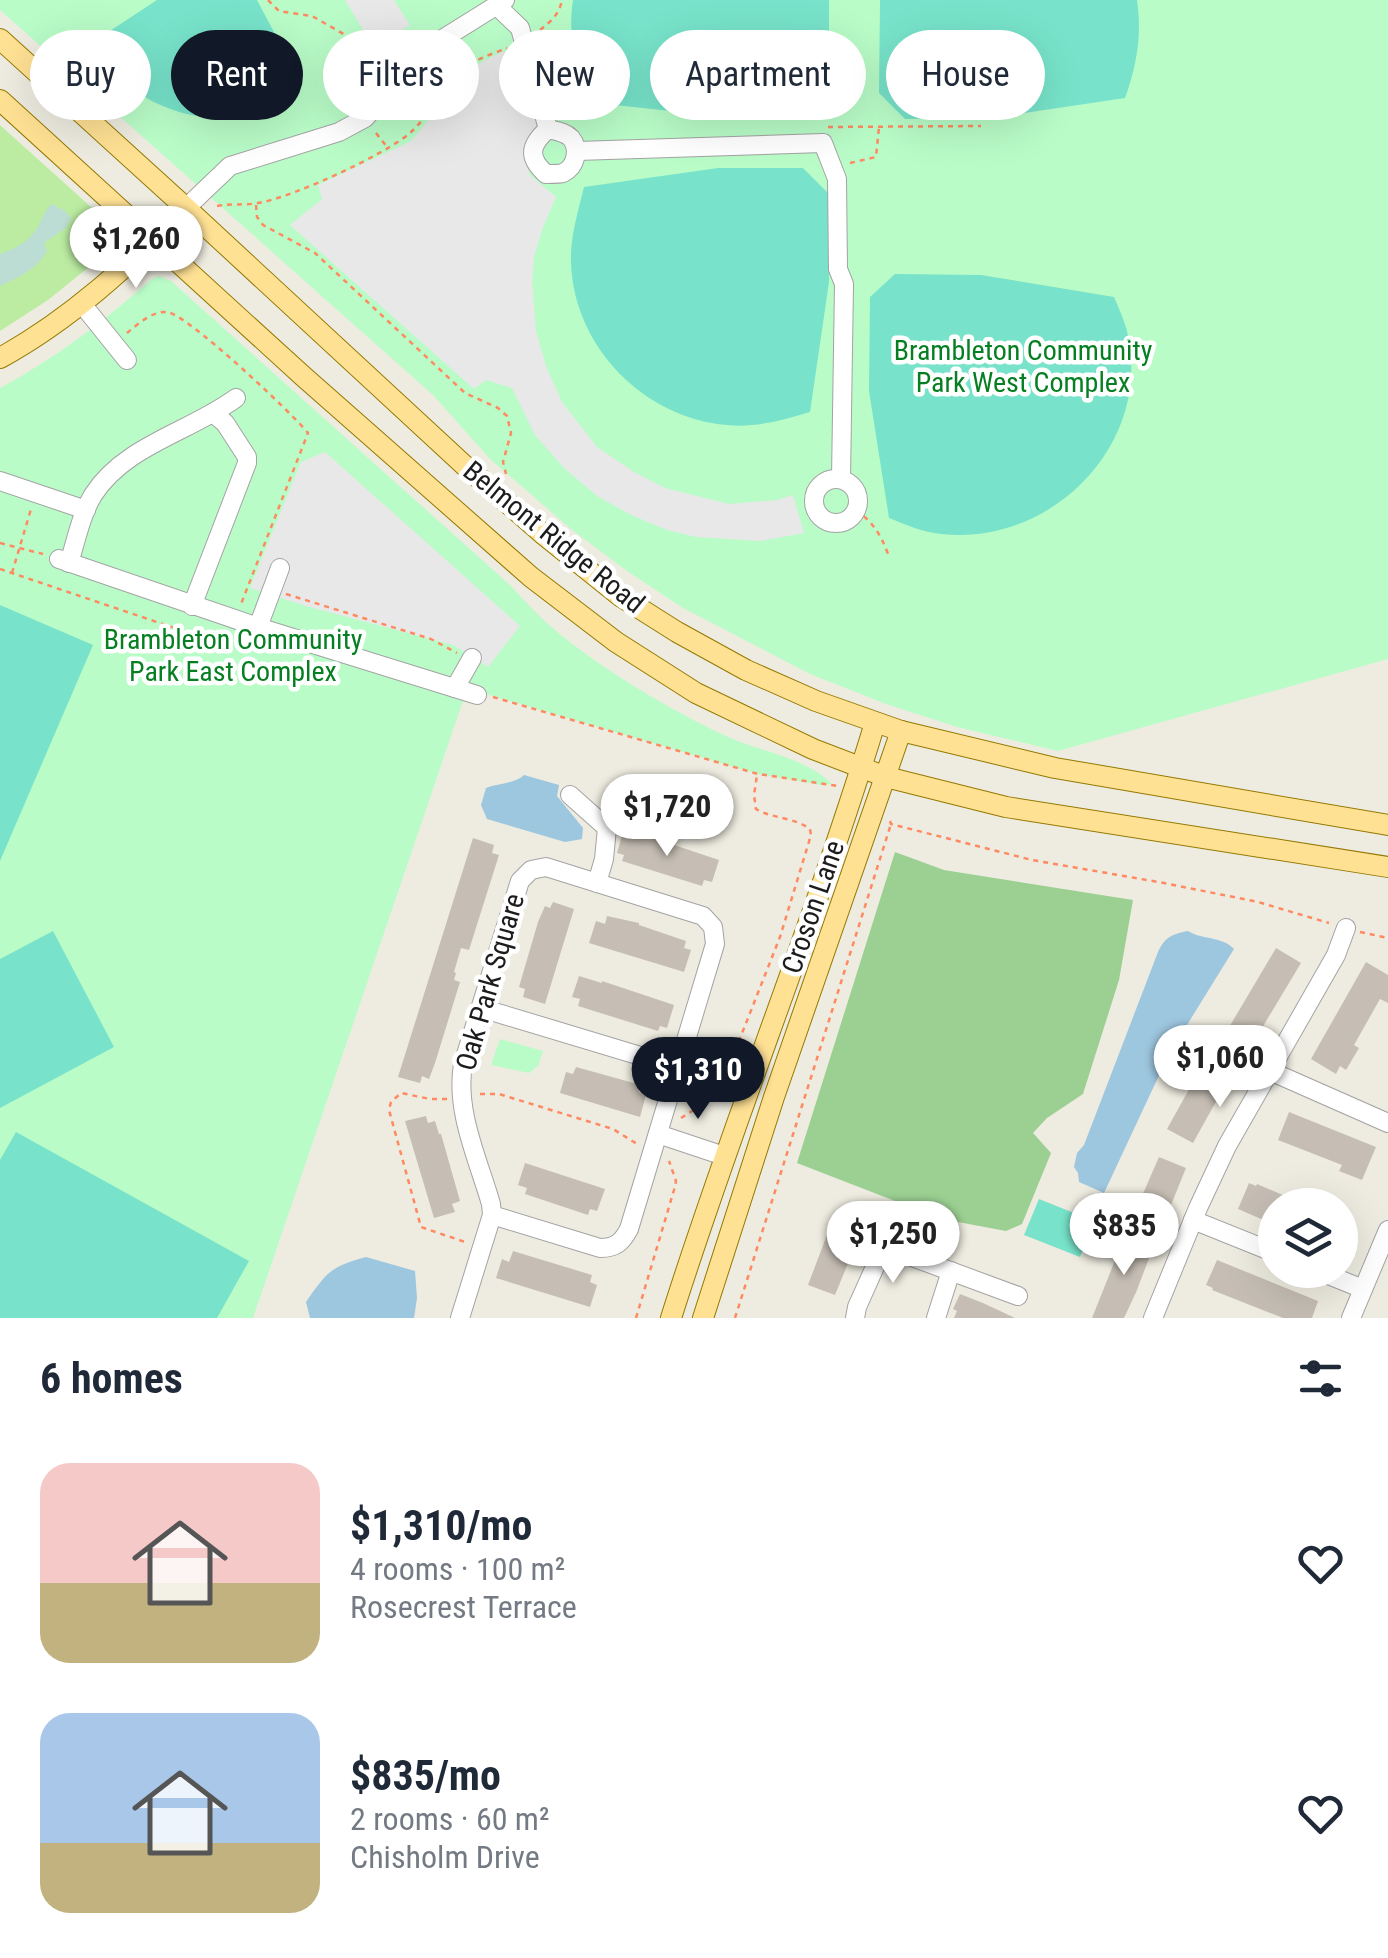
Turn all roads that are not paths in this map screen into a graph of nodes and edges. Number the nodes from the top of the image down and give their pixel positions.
1 (501, 3) edge
2 (0, 40) edge
3 (0, 100) edge
4 (548, 130) junction
5 (577, 151) junction
6 (186, 208) junction
7 (155, 239) junction
8 (82, 304) junction
9 (0, 358) edge
10 (127, 360) dead end
11 (236, 398) dead end
12 (213, 413) junction
13 (841, 479) junction
14 (0, 481) edge
15 (86, 510) junction
16 (280, 568) dead end
17 (192, 606) junction
18 (258, 627) junction
19 (467, 657) road end
20 (455, 688) junction
21 (483, 695) road end
22 (875, 722) junction
23 (901, 731) junction
24 (861, 768) junction
25 (886, 777) junction
26 (570, 794) dead end
27 (1388, 826) edge
28 (1388, 867) edge
29 (597, 883) junction
30 (1346, 928) road end
31 (481, 1008) junction
32 (677, 1068) junction
33 (1270, 1071) junction
34 (1388, 1123) edge
35 (664, 1136) junction
36 (724, 1156) junction
37 (492, 1215) junction
38 (1193, 1220) junction
39 (1388, 1230) edge
40 (1258, 1246) edge
41 (951, 1271) junction
42 (1358, 1287) edge
43 (1363, 1289) junction
44 (1018, 1296) dead end
45 (460, 1318) edge
46 (671, 1318) edge
47 (703, 1318) edge
48 (855, 1318) edge
49 (936, 1318) edge
50 (1153, 1318) edge
51 (1351, 1318) edge

1 - 4 street
1 - 6 street
2 - 6 main road, Belmont Ridge Road
3 - 7 main road, Belmont Ridge Road
4 - 5 street
4 - 5 street
5 - 13 street
6 - 7 main road
6 - 22 main road, Belmont Ridge Road
7 - 8 main road
7 - 24 main road, Belmont Ridge Road
8 - 9 main road
8 - 10 street
11 - 12 street
12 - 15 street
12 - 17 street
13 - 13 street
14 - 15 street
15 - 17 street
16 - 18 street
17 - 18 street
18 - 20 street
19 - 20 street
20 - 21 street
22 - 23 main road, Belmont Ridge Road
22 - 24 main road, Croson Lane
23 - 25 main road, Croson Lane
23 - 27 main road, Belmont Ridge Road
24 - 25 main road, Belmont Ridge Road
24 - 36 main road, Croson Lane
25 - 28 main road, Belmont Ridge Road
25 - 47 main road, Croson Lane
26 - 29 street
29 - 31 street, Oak Park Square
29 - 32 street, Oak Park Square
30 - 33 street
31 - 32 street
31 - 37 street, Oak Park Square
32 - 35 street, Oak Park Square
33 - 34 street
33 - 38 street
35 - 36 street
35 - 37 street, Oak Park Square
36 - 46 main road, Croson Lane
37 - 45 street
38 - 40 street
38 - 50 street
39 - 43 street
41 - 44 street
41 - 48 street
41 - 49 street
42 - 43 street
43 - 51 street

